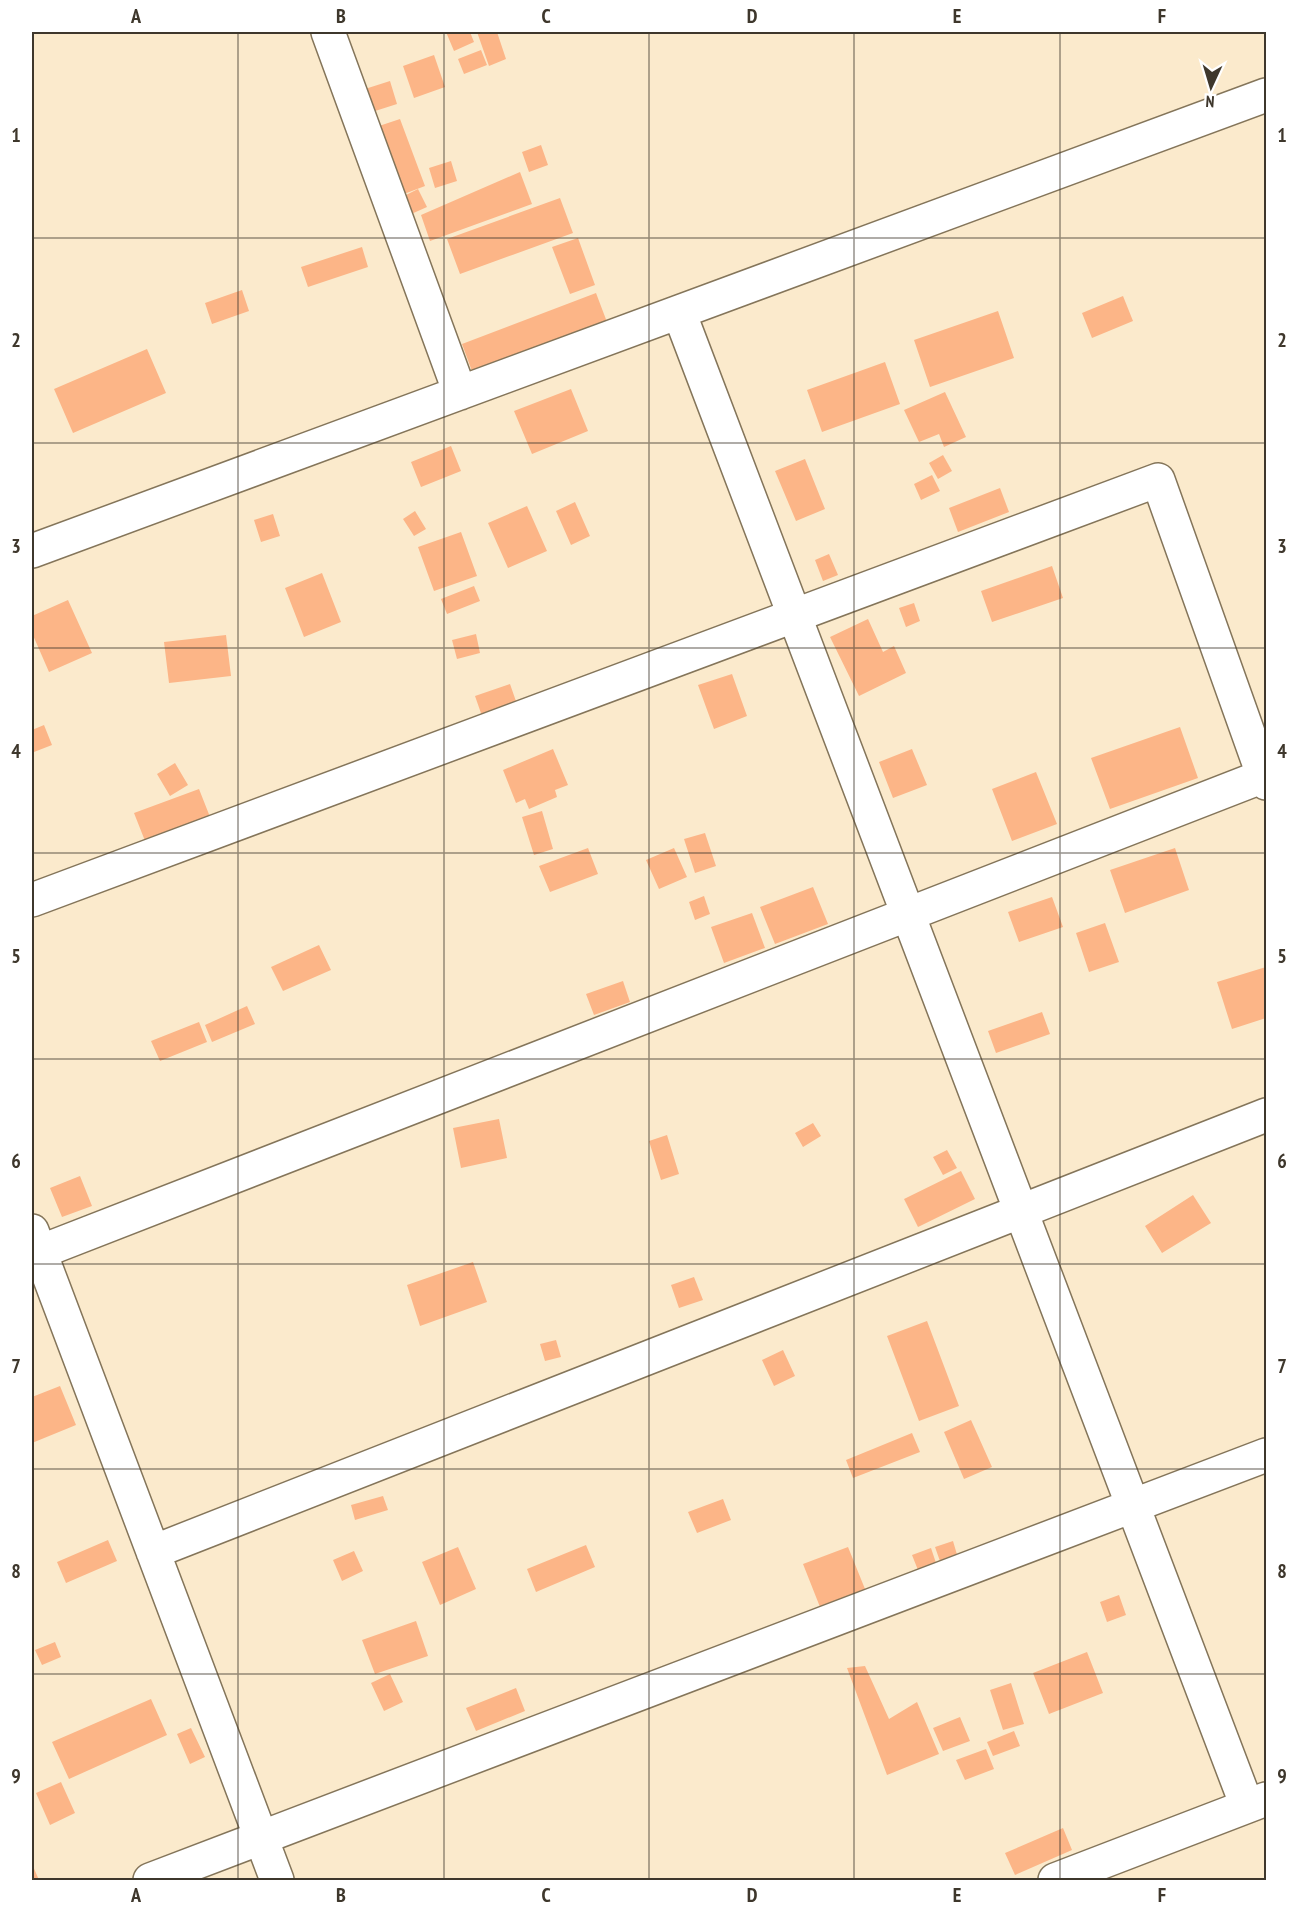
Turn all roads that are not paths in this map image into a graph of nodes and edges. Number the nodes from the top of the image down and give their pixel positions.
1 (328, 32) edge
2 (1266, 95) edge
3 (679, 312) junction
4 (460, 393) junction
5 (32, 552) edge
6 (794, 616) junction
7 (1266, 778) edge
8 (32, 900) edge
9 (908, 914) junction
10 (1266, 1116) edge
11 (1021, 1212) junction
12 (34, 1246) edge
13 (1266, 1455) edge
14 (1133, 1506) junction
15 (153, 1552) junction
16 (1257, 1802) edge
17 (261, 1838) junction
18 (150, 1881) edge
19 (277, 1881) edge
20 (1055, 1881) edge

1 - 4 street
2 - 3 street
3 - 4 street
3 - 6 street
4 - 5 street
6 - 7 street
6 - 8 street
6 - 9 street
7 - 9 street
9 - 11 street
9 - 12 street
10 - 11 street
11 - 14 street
11 - 15 street
12 - 15 street
13 - 14 street
14 - 16 street
14 - 17 street
15 - 17 street
16 - 20 street
17 - 18 street
17 - 19 street

